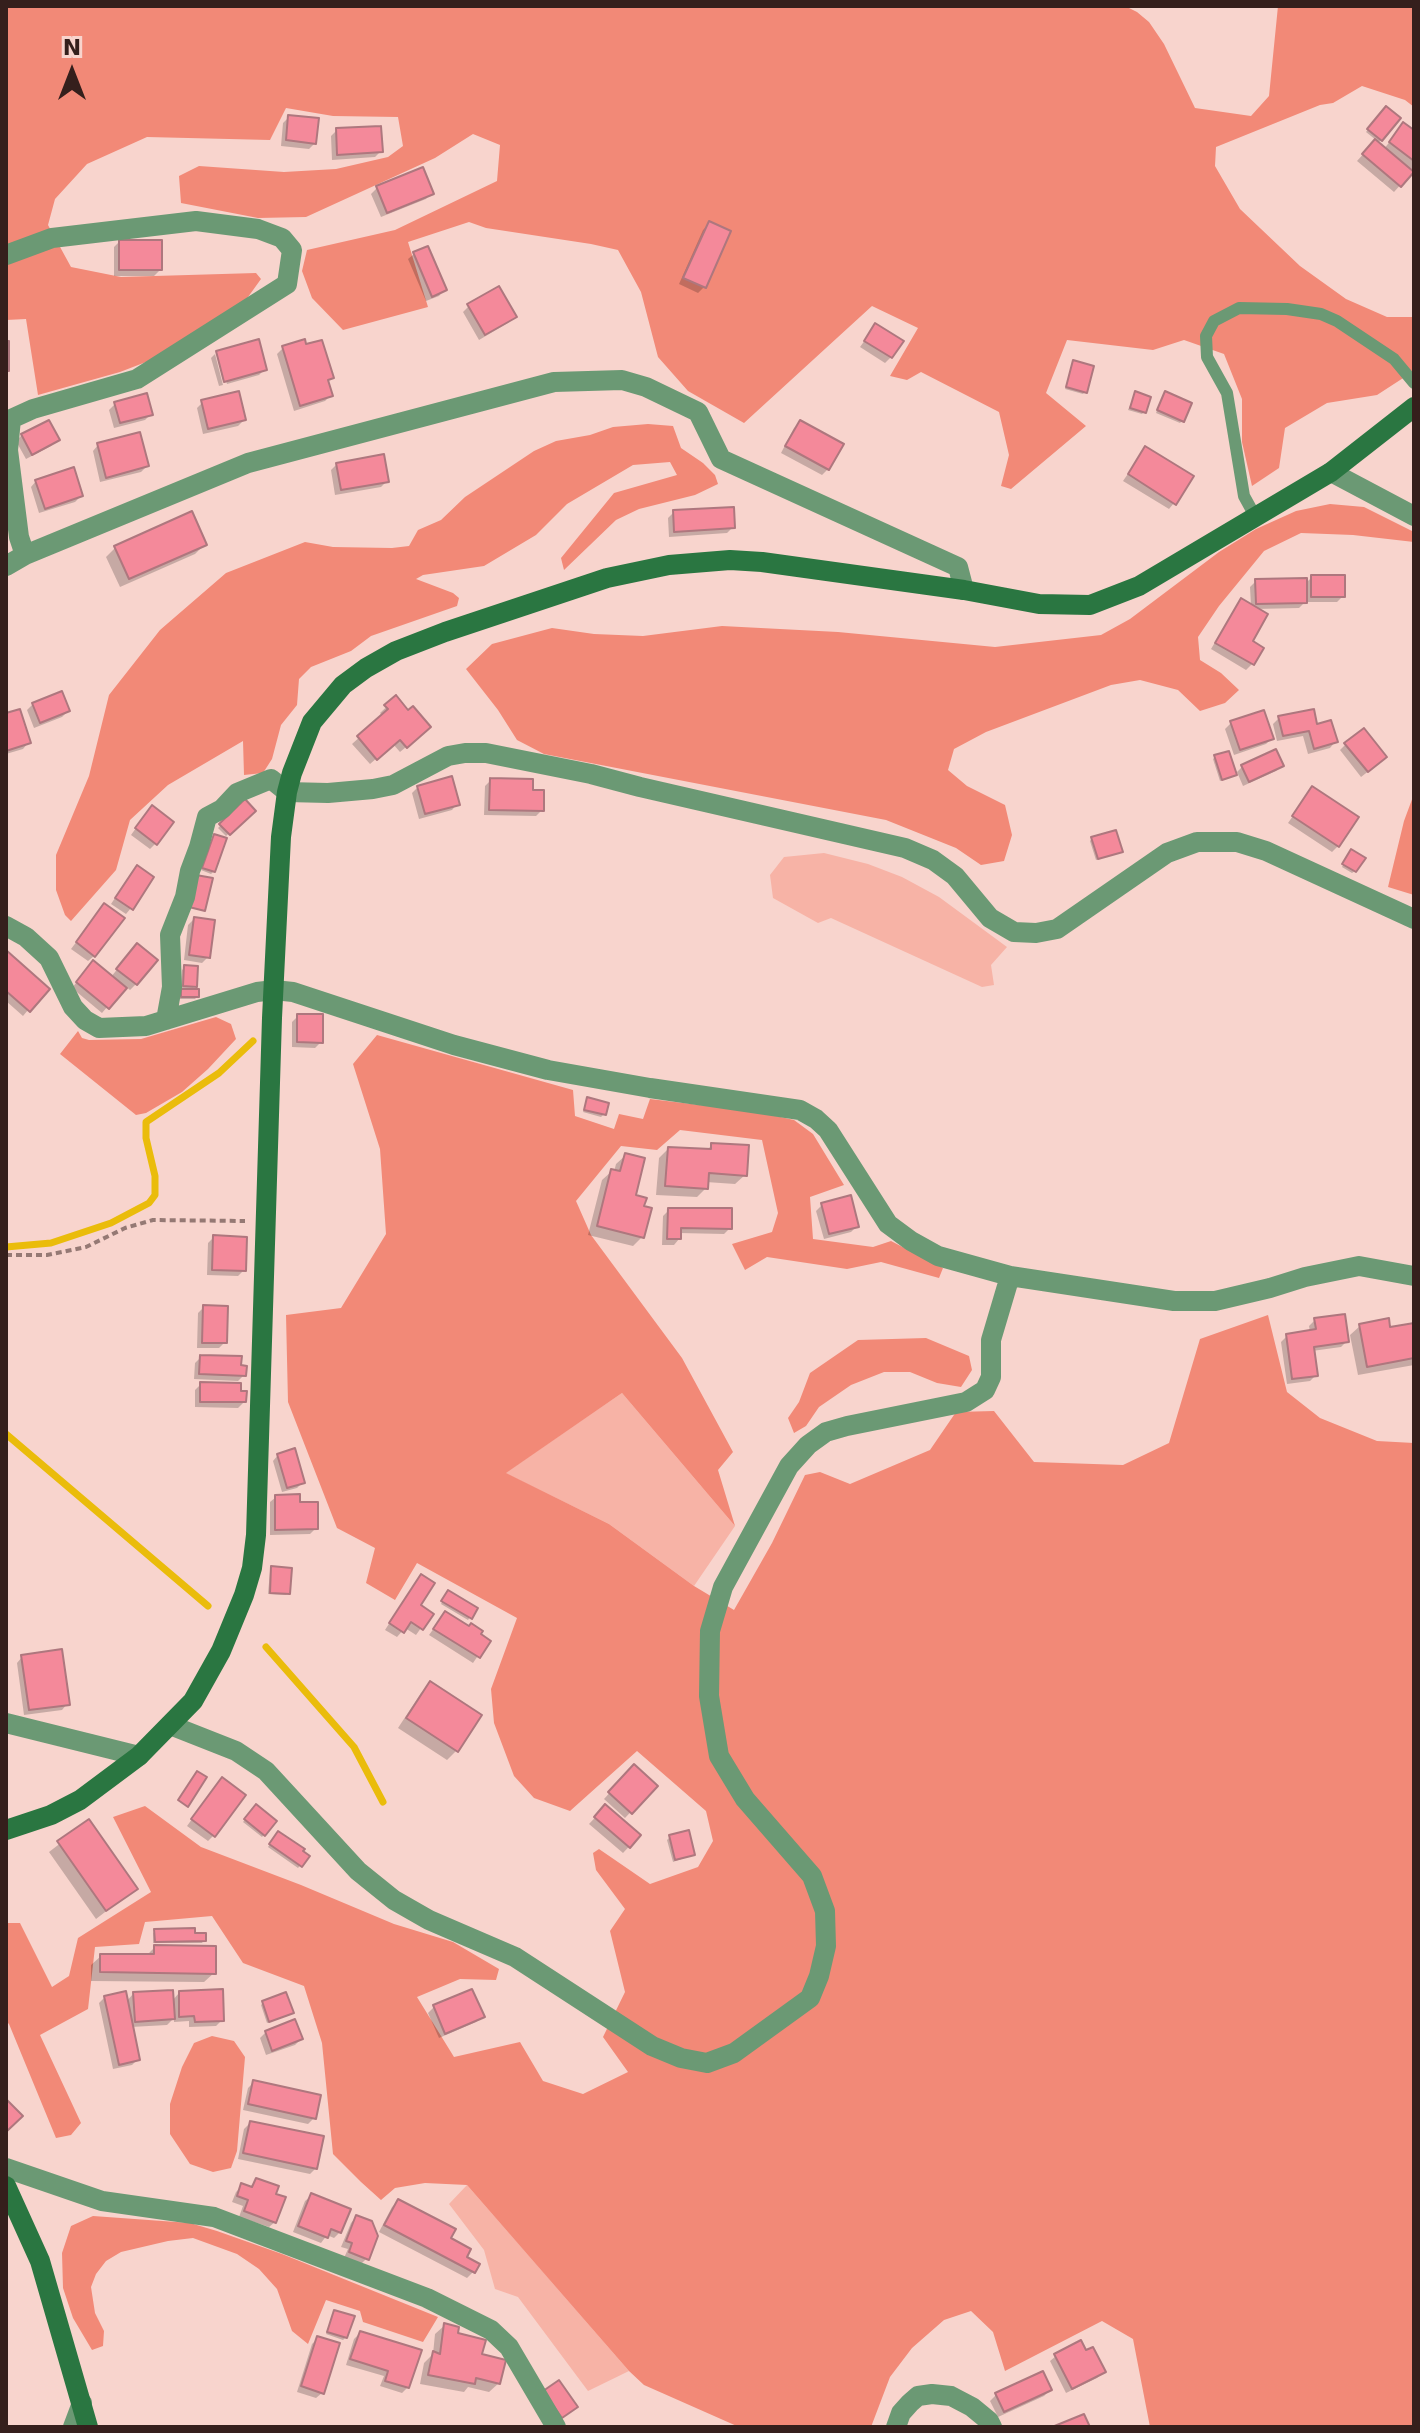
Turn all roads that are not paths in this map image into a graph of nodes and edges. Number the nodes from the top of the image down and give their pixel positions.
1 (6, 255) edge
2 (1414, 383) edge
3 (1414, 407) edge
4 (1331, 472) junction
5 (1255, 516) junction
6 (1414, 516) edge
7 (25, 555) junction
8 (6, 566) edge
9 (964, 590) junction
10 (287, 792) junction
11 (1414, 919) edge
12 (6, 926) edge
13 (274, 990) junction
14 (166, 1020) junction
15 (1010, 1276) junction
16 (1414, 1276) edge
17 (6, 1723) edge
18 (170, 1725) junction
19 (139, 1756) junction
20 (6, 1830) edge
21 (6, 2168) edge
22 (6, 2186) edge
23 (82, 2403) junction
24 (73, 2427) edge
25 (88, 2427) edge
26 (556, 2427) edge
27 (896, 2427) edge
28 (992, 2427) edge

1 - 7 street
2 - 5 lane
3 - 4 street
4 - 5 street
4 - 6 street
5 - 9 street
7 - 8 street
7 - 9 street
9 - 10 street
10 - 11 street
10 - 13 street
10 - 14 street
12 - 14 street
13 - 14 street
13 - 15 street
13 - 18 street
15 - 16 street
15 - 18 street
17 - 19 street
18 - 19 street
19 - 20 street
21 - 26 street
22 - 23 street
23 - 24 street
23 - 25 street
27 - 28 street

